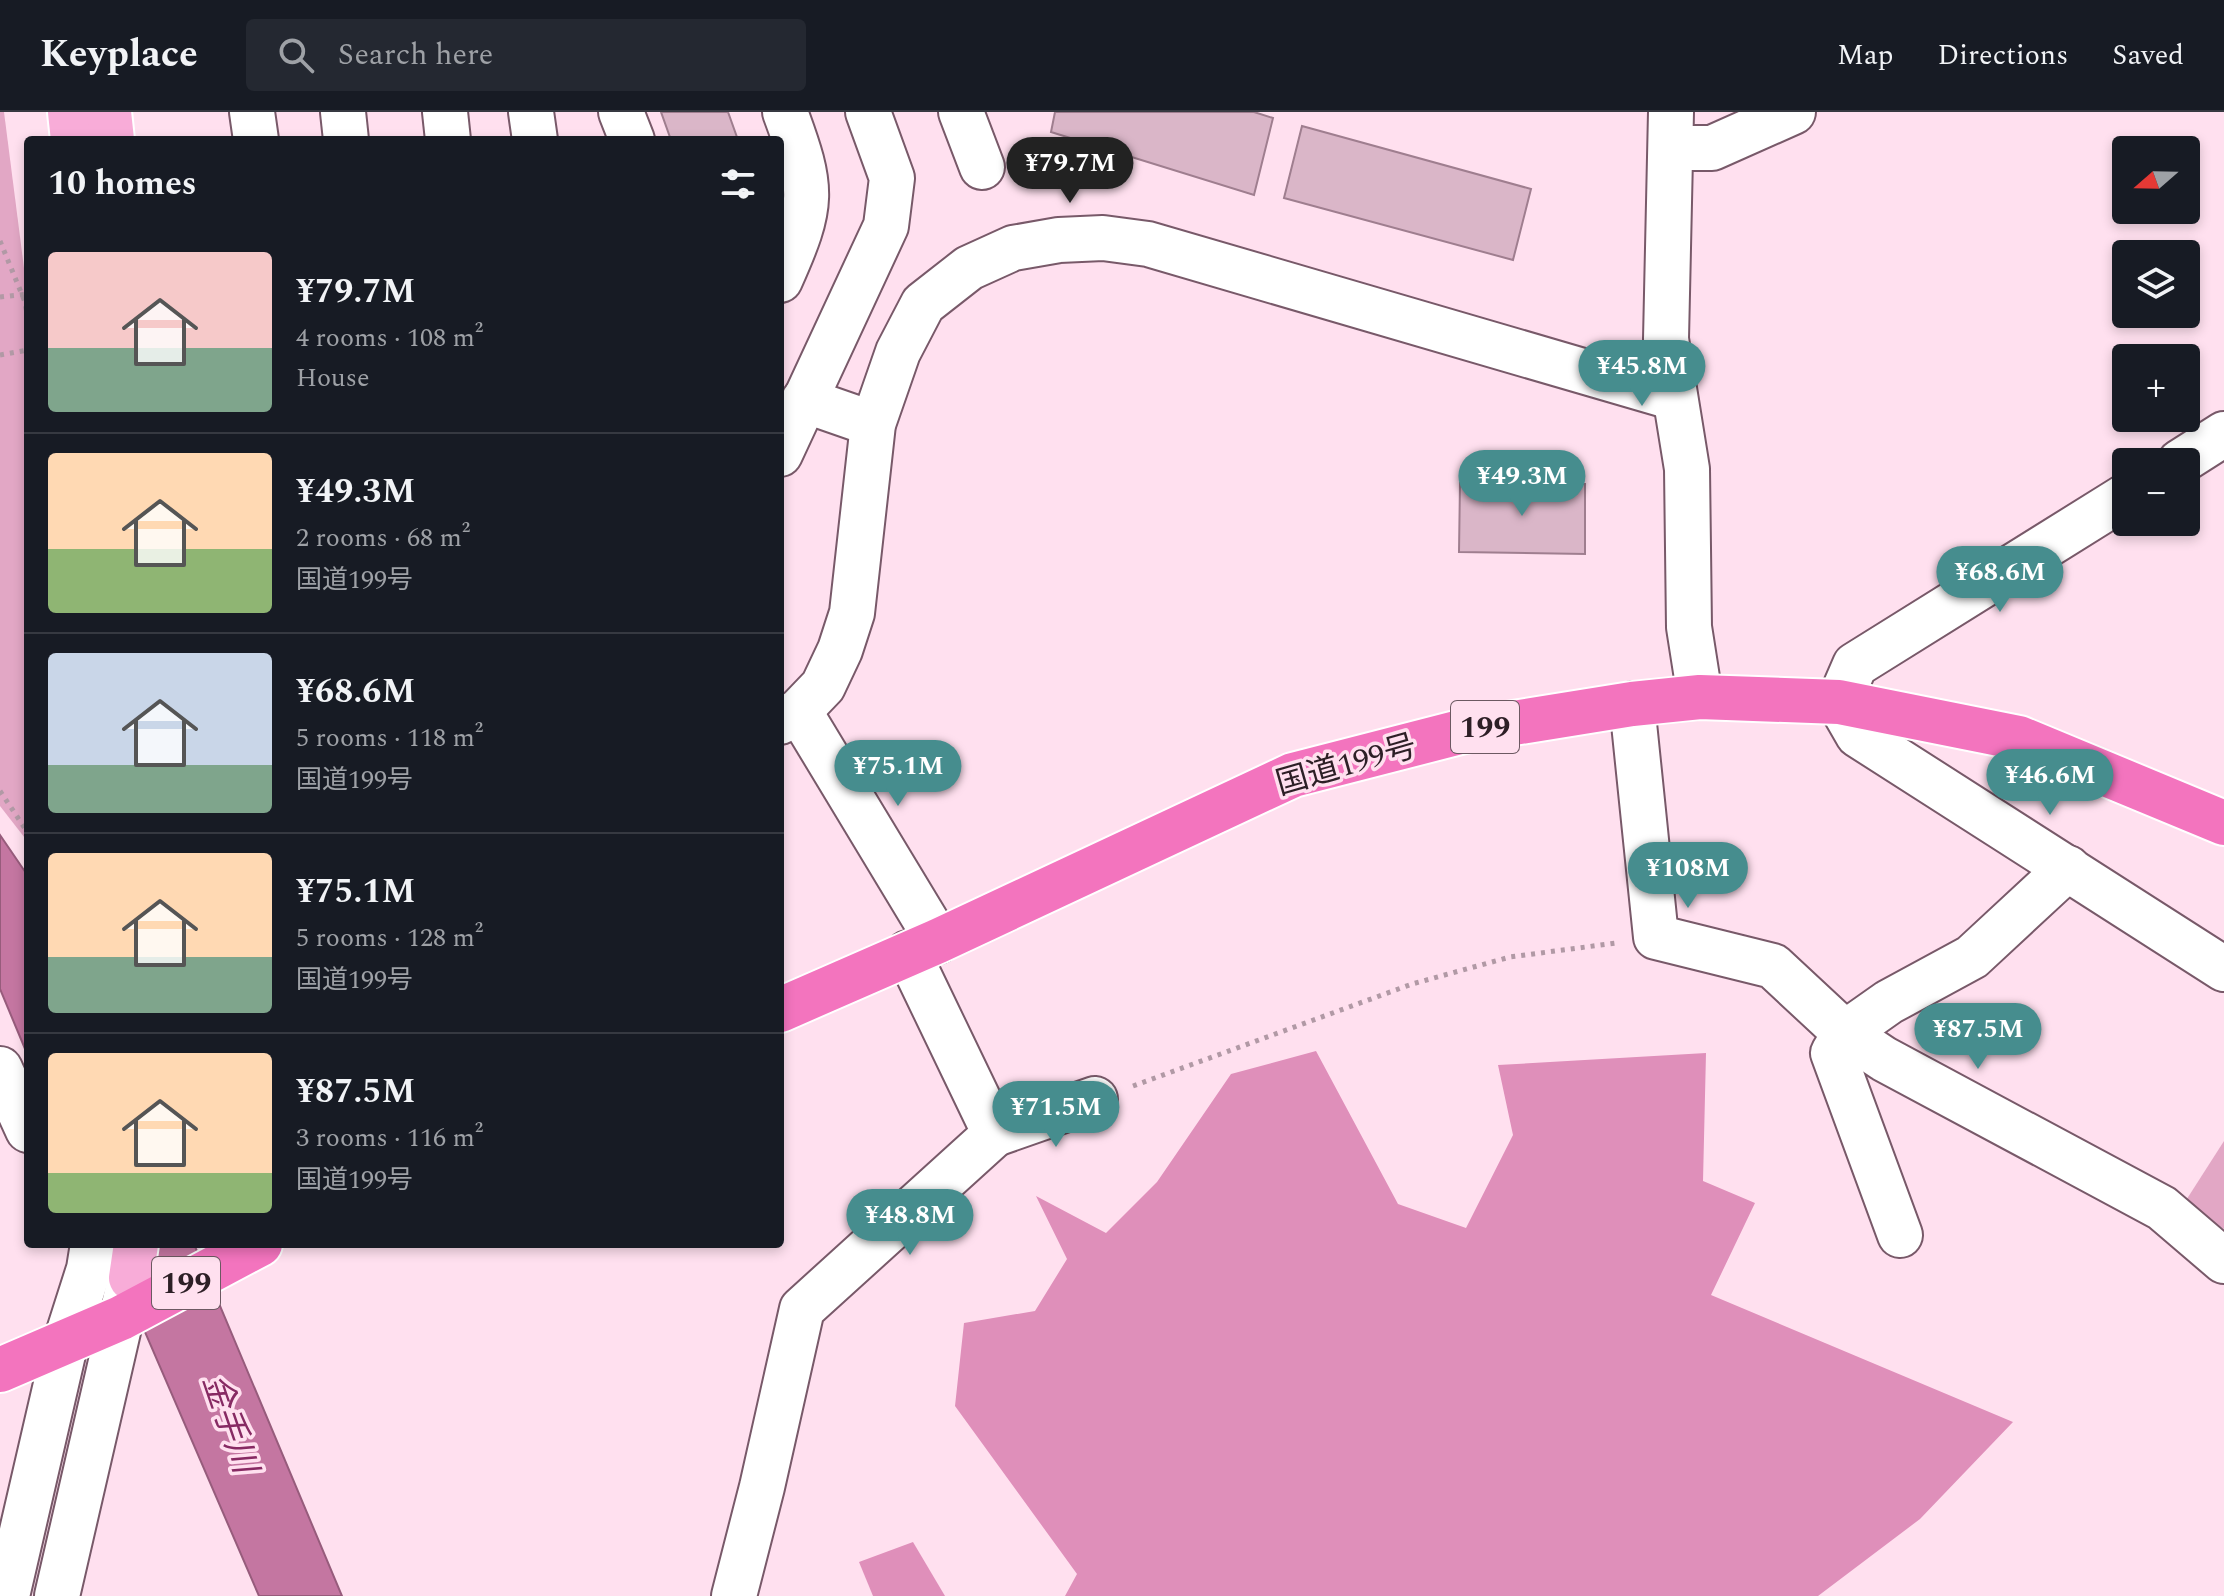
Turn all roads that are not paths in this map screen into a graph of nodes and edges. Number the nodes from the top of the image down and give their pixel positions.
1 (70, 112) edge
2 (109, 112) edge
3 (252, 112) edge
4 (343, 112) edge
5 (445, 112) edge
6 (531, 112) edge
7 (621, 112) edge
8 (785, 112) edge
9 (868, 112) edge
10 (961, 112) edge
11 (1793, 112) edge
12 (1671, 130) edge
13 (73, 136) edge
14 (112, 136) edge
15 (255, 136) edge
16 (346, 136) edge
17 (448, 136) edge
18 (534, 136) edge
19 (630, 136) edge
20 (982, 167) dead end
21 (784, 271) edge
22 (1675, 398) junction
23 (804, 400) junction
24 (873, 424) junction
25 (2224, 434) edge
26 (784, 445) edge
27 (2200, 449) edge
28 (2112, 505) edge
29 (1700, 697) junction
30 (1839, 702) junction
31 (1632, 704) junction
32 (790, 716) edge
33 (2224, 823) edge
34 (2068, 868) junction
35 (923, 947) junction
36 (2224, 969) edge
37 (784, 1008) edge
38 (1845, 1033) junction
39 (0, 1069) edge
40 (1095, 1099) road end
41 (24, 1121) edge
42 (995, 1134) junction
43 (1900, 1235) dead end
44 (249, 1248) edge
45 (87, 1252) edge
46 (2224, 1261) edge
47 (129, 1280) edge
48 (66, 1341) junction
49 (0, 1370) edge
50 (7, 1596) edge
51 (57, 1596) edge
52 (734, 1596) edge

1 - 13 main road
2 - 14 main road
3 - 15 street
4 - 16 street
5 - 17 street
6 - 18 street
7 - 19 street
8 - 21 street
9 - 23 street
10 - 20 street
11 - 12 street
12 - 22 street
22 - 24 street
22 - 29 street
23 - 24 street
23 - 26 street
24 - 32 street
25 - 27 street
28 - 30 street
29 - 30 highway, 国道199号 / 199
29 - 31 highway, 国道199号 / 199
30 - 33 highway, 国道199号 / 199
30 - 34 street
31 - 35 highway, 国道199号 / 199
31 - 38 street
32 - 35 street
34 - 36 street
34 - 38 street
35 - 37 highway, 国道199号 / 199
35 - 42 street
38 - 43 street
38 - 46 street
39 - 41 street
40 - 42 street
42 - 52 street
44 - 47 highway, 199
45 - 48 street
47 - 48 highway, 199
47 - 51 street
48 - 49 highway, 199
48 - 50 street

